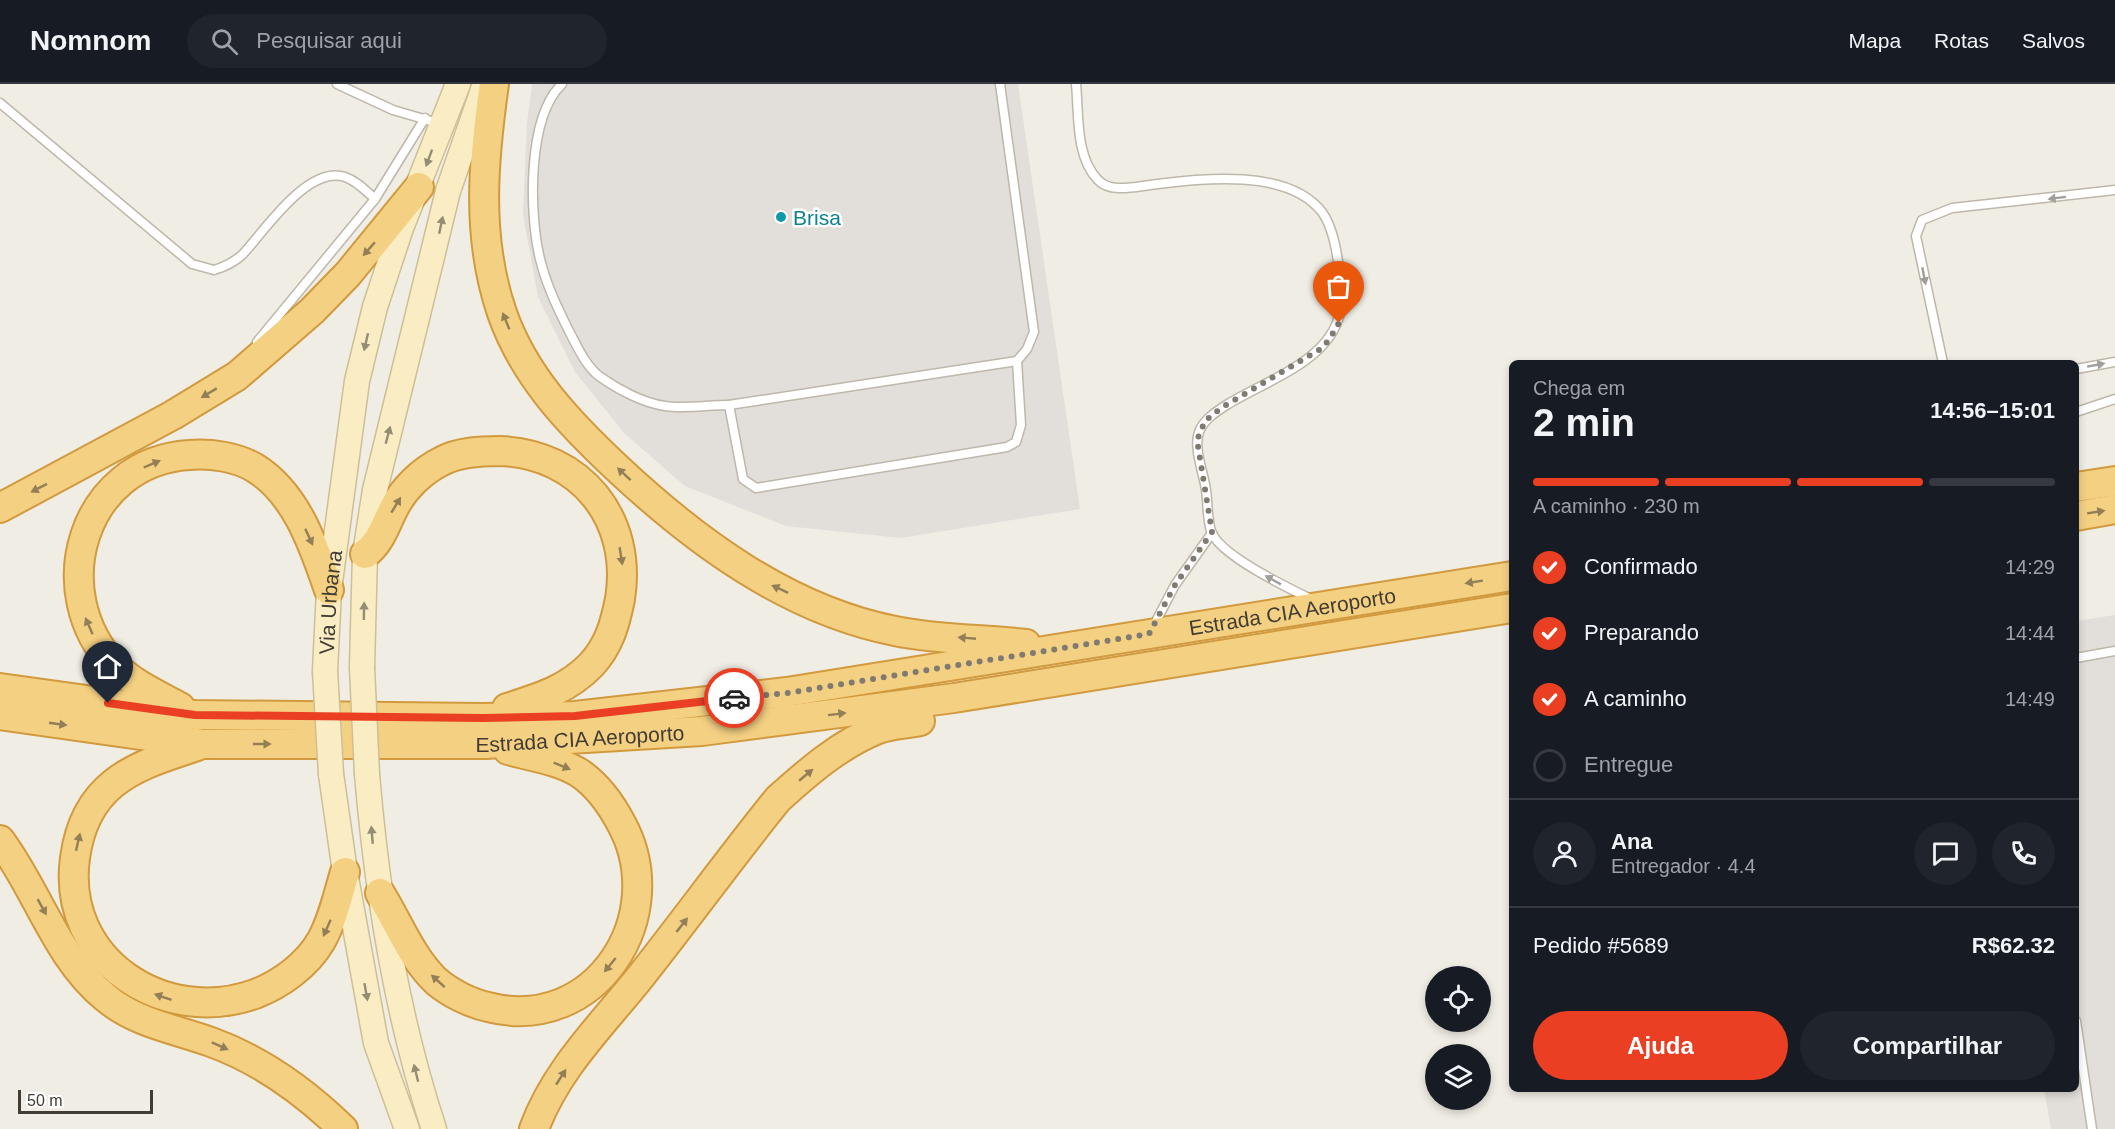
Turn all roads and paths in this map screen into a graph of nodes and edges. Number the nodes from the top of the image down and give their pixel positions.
1 (337, 84) edge
2 (458, 84) edge
3 (485, 84) edge
4 (494, 84) edge
5 (562, 84) edge
6 (1000, 84) edge
7 (1076, 84) edge
8 (0, 103) edge
9 (433, 121) junction
10 (419, 187) junction
11 (2115, 190) edge
12 (375, 199) junction
13 (246, 359) junction
14 (1942, 360) edge
15 (1017, 361) junction
16 (2115, 362) edge
17 (2079, 368) edge
18 (2115, 399) edge
19 (729, 405) junction
20 (2079, 411) edge
21 (2115, 481) edge
22 (2079, 487) edge
23 (0, 508) edge
24 (2115, 509) edge
25 (2079, 515) edge
26 (1212, 532) junction
27 (365, 554) junction
28 (1509, 576) edge
29 (329, 590) junction
30 (1325, 606) junction
31 (1509, 608) edge
32 (1457, 616) junction
33 (1149, 634) junction
34 (1067, 647) junction
35 (2115, 651) edge
36 (2079, 657) edge
37 (0, 688) edge
38 (0, 715) edge
39 (195, 715) junction
40 (485, 731) junction
41 (204, 744) junction
42 (0, 840) edge
43 (345, 872) junction
44 (380, 893) junction
45 (2079, 1041) edge
46 (343, 1129) edge
47 (407, 1129) edge
48 (434, 1129) edge
49 (534, 1129) edge
50 (2092, 1129) edge

1 - 9 lane
2 - 9 main road, Via Urbana
27 -> 3 main road, Via Urbana
34 -> 4 highway
5 - 19 lane
6 - 15 lane
7 - 26 lane
8 - 12 lane
9 -> 10 main road, Via Urbana
9 - 12 lane
10 -> 13 highway
10 -> 29 main road, Via Urbana
11 -> 14 lane
12 - 13 lane
13 -> 23 highway
15 - 19 lane
15 - 19 lane
17 -> 16 lane
18 - 20 lane
21 - 22 highway
25 -> 24 highway
30 -> 26 lane
26 - 33 lane
27 -> 40 highway
44 -> 27 main road, Via Urbana, bridge
28 -> 30 highway, Estrada CIA Aeroporto
39 -> 29 highway
29 - 43 main road, Via Urbana, bridge
30 - 33 highway, Estrada CIA Aeroporto
31 - 32 highway, Estrada CIA Aeroporto
40 -> 32 highway, Estrada CIA Aeroporto
49 -> 32 highway
33 - 34 highway, Estrada CIA Aeroporto
34 - 40 highway, Estrada CIA Aeroporto
35 - 36 lane
37 - 39 highway, Estrada CIA Aeroporto
38 -> 41 highway, Estrada CIA Aeroporto
39 - 40 highway, Estrada CIA Aeroporto
41 -> 40 highway, Estrada CIA Aeroporto
40 -> 44 highway
43 -> 41 highway
42 -> 46 highway
43 -> 47 main road, Via Urbana
48 -> 44 main road, Via Urbana
45 - 50 lane

